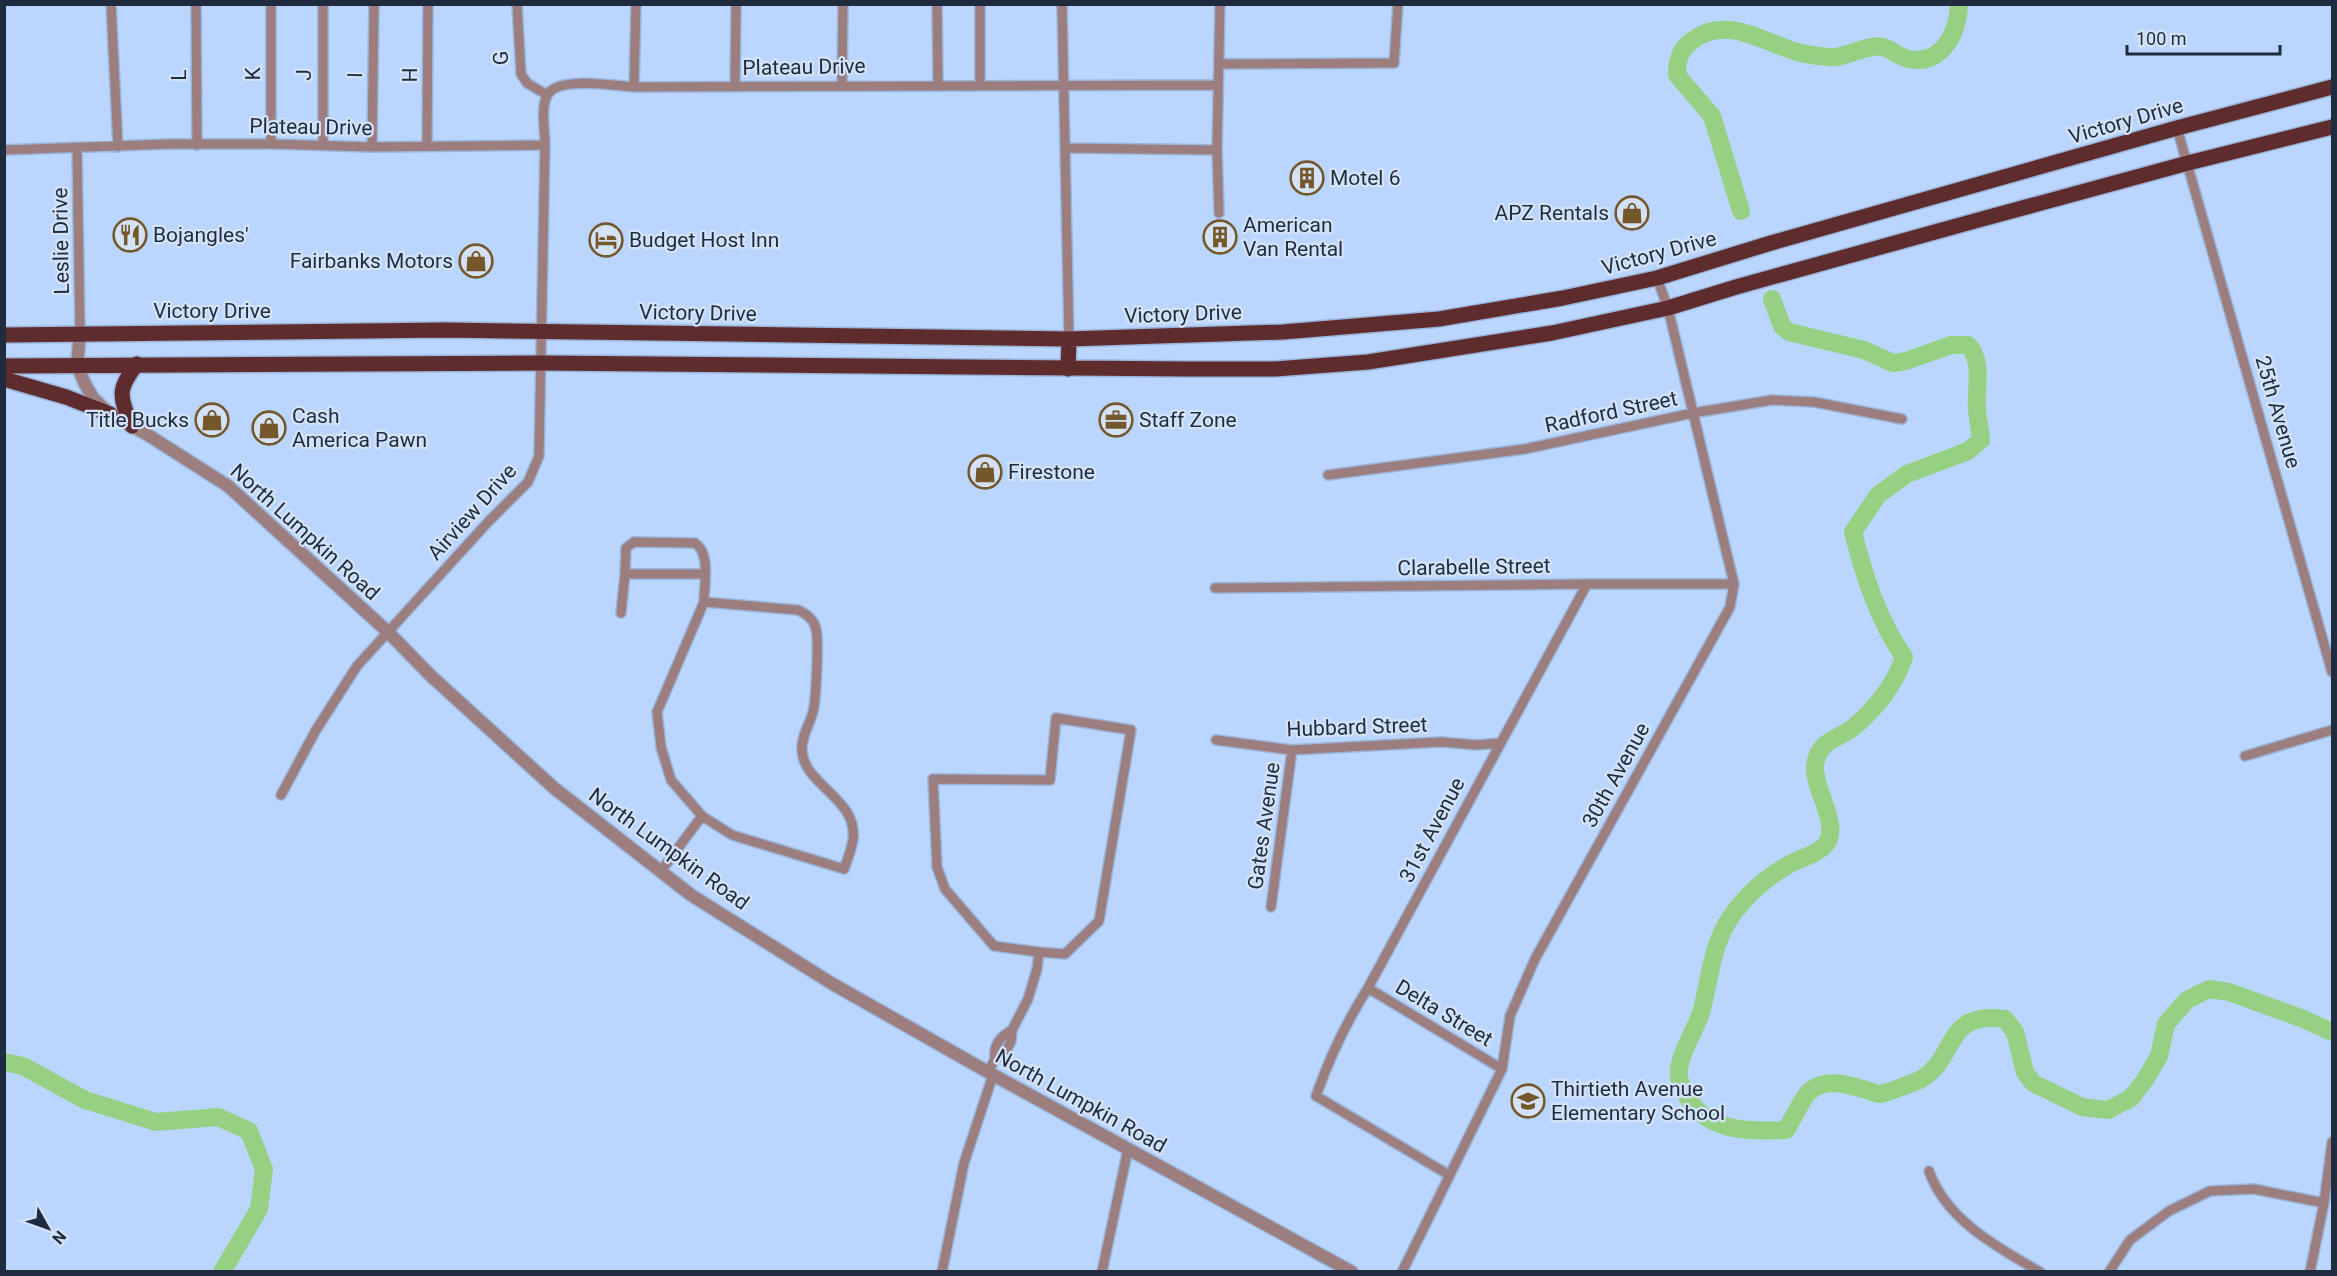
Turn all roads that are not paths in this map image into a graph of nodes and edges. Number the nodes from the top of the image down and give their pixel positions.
1 (111, 4) edge
2 (196, 4) edge
3 (271, 4) edge
4 (323, 4) edge
5 (374, 4) edge
6 (428, 4) edge
7 (516, 4) edge
8 (636, 4) edge
9 (736, 4) edge
10 (843, 4) edge
11 (937, 4) edge
12 (980, 4) edge
13 (1062, 4) edge
14 (1220, 4) edge
15 (1398, 4) edge
16 (1219, 64) junction
17 (938, 84) junction
18 (980, 84) junction
19 (842, 85) junction
20 (1064, 85) junction
21 (1218, 85) junction
22 (735, 86) junction
23 (634, 87) junction
24 (2332, 87) edge
25 (547, 95) junction
26 (2332, 127) edge
27 (2177, 128) junction
28 (197, 144) junction
29 (271, 144) junction
30 (323, 145) junction
31 (427, 145) junction
32 (545, 145) junction
33 (118, 147) junction
34 (372, 147) junction
35 (77, 148) junction
36 (1065, 148) junction
37 (4, 150) edge
38 (1217, 150) junction
39 (2188, 163) junction
40 (1219, 213) dead end
41 (1657, 278) junction
42 (1668, 308) junction
43 (541, 332) junction
44 (80, 333) junction
45 (4, 335) edge
46 (1069, 339) junction
47 (541, 363) junction
48 (77, 364) junction
49 (137, 364) junction
50 (4, 366) edge
51 (1068, 369) junction
52 (4, 379) edge
53 (1693, 413) junction
54 (110, 414) junction
55 (1902, 419) dead end
56 (132, 426) junction
57 (1328, 475) dead end
58 (625, 574) junction
59 (704, 574) junction
60 (1587, 584) junction
61 (1734, 585) junction
62 (1215, 588) dead end
63 (704, 602) junction
64 (621, 613) dead end
65 (388, 632) junction
66 (2332, 672) edge
67 (2332, 730) edge
68 (1216, 740) dead end
69 (1499, 743) junction
70 (1292, 750) junction
71 (2245, 756) dead end
72 (281, 795) dead end
73 (702, 816) junction
74 (661, 871) junction
75 (1271, 907) dead end
76 (1039, 952) junction
77 (1368, 988) junction
78 (1502, 1069) junction
79 (991, 1074) junction
80 (2332, 1142) edge
81 (1128, 1149) junction
82 (1929, 1171) dead end
83 (1449, 1175) junction
84 (2324, 1203) junction
85 (942, 1272) edge
86 (1102, 1272) edge
87 (1352, 1272) edge
88 (1402, 1272) edge
89 (2040, 1272) edge
90 (2109, 1272) edge
91 (2310, 1272) edge

1 - 33 street
2 - 28 street, L
3 - 29 street, K
4 - 30 street, J
5 - 34 street, I
6 - 31 street, H
7 - 25 street, G
8 - 23 street
9 - 22 street
10 - 19 street
11 - 17 street
12 - 18 street
13 - 20 street
14 - 16 street
15 - 16 street
16 - 21 street
17 - 18 street, Plateau Drive
17 - 19 street, Plateau Drive
18 - 20 street, Plateau Drive
19 - 22 street, Plateau Drive
20 - 21 street, Plateau Drive
20 - 36 street
21 - 38 street
22 - 23 street, Plateau Drive
23 - 25 street, Plateau Drive
24 - 27 highway, Victory Drive
25 - 32 street, Airview Drive
26 - 39 highway
27 - 39 street, 25th Avenue
27 - 41 highway, Victory Drive
28 - 29 street, Plateau Drive
28 - 33 street, Plateau Drive
29 - 30 street, Plateau Drive
30 - 34 street, Plateau Drive
31 - 32 street, Plateau Drive
31 - 34 street, Plateau Drive
32 - 43 street, Airview Drive
33 - 35 street, Plateau Drive
35 - 37 street, Plateau Drive
35 - 44 street, Leslie Drive
36 - 38 street
36 - 46 street
38 - 40 street
39 - 42 highway
39 - 66 street, 25th Avenue
41 - 42 street, 30th Avenue
41 - 46 highway, Victory Drive
42 - 51 highway
42 - 53 street, 30th Avenue
43 - 44 highway, Victory Drive
43 - 46 highway, Victory Drive
43 - 47 street, Airview Drive
44 - 45 highway, Victory Drive
44 - 48 street, North Lumpkin Road
46 - 51 highway
47 - 49 highway
47 - 51 highway
47 - 65 street, Airview Drive
48 - 49 highway
48 - 50 highway
48 - 54 street, North Lumpkin Road
49 - 56 highway
52 - 54 highway
53 - 55 street, Radford Street
53 - 57 street, Radford Street
53 - 61 street, 30th Avenue
54 - 56 street, North Lumpkin Road
56 - 65 street, North Lumpkin Road
58 - 59 street
58 - 59 street
58 - 64 street
59 - 63 street
60 - 61 street, Clarabelle Street
60 - 62 street, Clarabelle Street
60 - 69 street, 31st Avenue
61 - 78 street, 30th Avenue
63 - 73 street
63 - 73 street
65 - 72 street, Airview Drive
65 - 74 street, North Lumpkin Road
67 - 71 street
68 - 70 street, Hubbard Street
69 - 70 street, Hubbard Street
69 - 77 street, 31st Avenue
70 - 75 street, Gates Avenue
73 - 74 street
74 - 79 street, North Lumpkin Road
76 - 76 street
76 - 79 street
77 - 78 street, Delta Street
77 - 83 street, 31st Avenue
78 - 83 street, 30th Avenue
79 - 81 street, North Lumpkin Road
79 - 85 street
80 - 84 street
81 - 86 street
81 - 87 street, North Lumpkin Road
82 - 89 street
83 - 88 street, 30th Avenue
84 - 90 street
84 - 91 street

